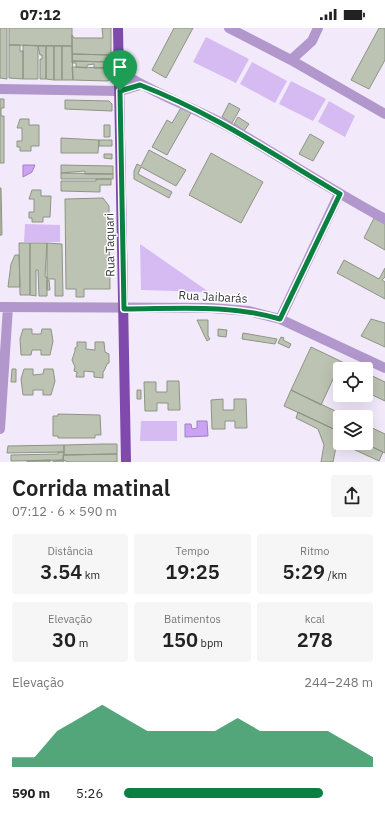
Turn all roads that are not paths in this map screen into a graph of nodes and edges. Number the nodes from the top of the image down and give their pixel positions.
1 (118, 28) edge
2 (229, 28) edge
3 (318, 28) edge
4 (291, 60) junction
5 (119, 71) junction
6 (140, 85) junction
7 (0, 88) edge
8 (120, 91) junction
9 (385, 114) edge
10 (340, 194) junction
11 (385, 219) edge
12 (4, 307) edge
13 (124, 309) junction
14 (280, 319) junction
15 (385, 368) edge
16 (0, 429) edge
17 (126, 462) edge

1 - 5 main road, Rua Taquari
2 - 4 street
3 - 4 street
4 - 9 street
5 - 6 street
5 - 8 main road, Rua Taquari
6 - 8 street
6 - 10 street
7 - 8 street
8 - 13 main road, Rua Taquari
10 - 11 street
10 - 14 street
12 - 13 street, Rua Jaibarás
12 - 16 street
13 - 14 street, Rua Jaibarás
13 - 17 main road, Rua Taquari
14 - 15 street, Rua Jaibarás

